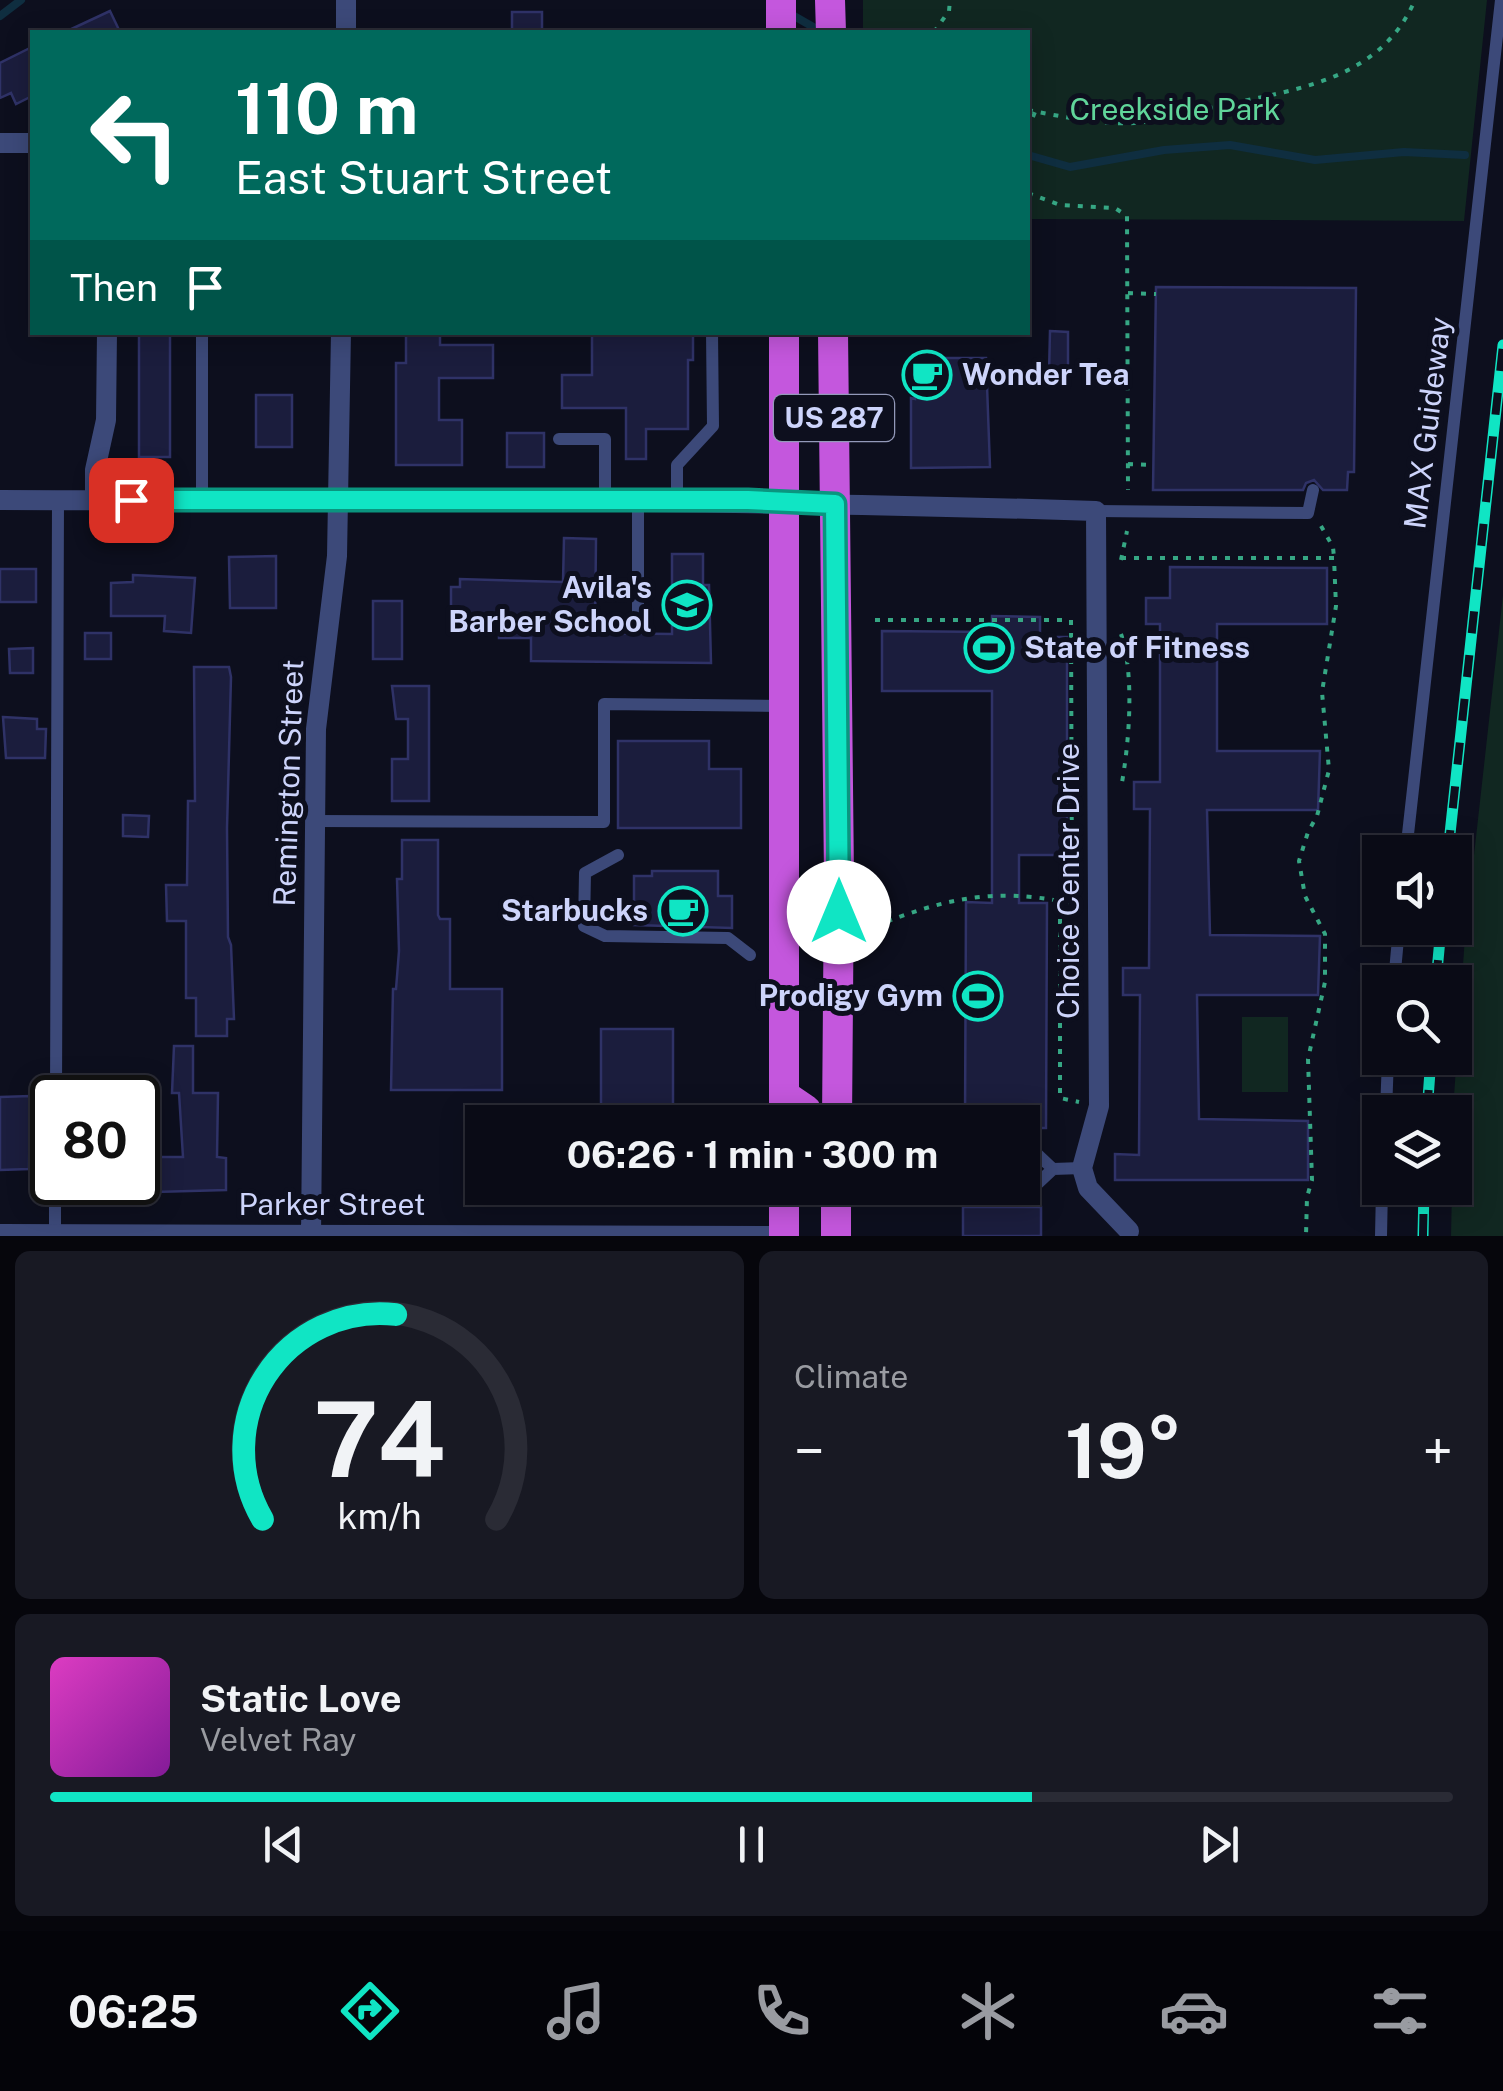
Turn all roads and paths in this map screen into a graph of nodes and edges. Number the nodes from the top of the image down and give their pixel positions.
1 (346, 0) edge
2 (781, 0) edge
3 (830, 0) edge
4 (950, 0) edge
5 (1416, 0) edge
6 (1502, 0) edge
7 (346, 30) edge
8 (781, 30) edge
9 (831, 30) edge
10 (935, 30) edge
11 (1030, 111) edge
12 (1035, 112) junction
13 (1030, 123) edge
14 (0, 143) edge
15 (30, 143) edge
16 (1030, 195) edge
17 (1128, 293) junction
18 (1156, 294) dead end
19 (106, 335) edge
20 (341, 335) edge
21 (712, 335) edge
22 (784, 335) edge
23 (833, 335) edge
24 (202, 337) dead end
25 (558, 438) dead end
26 (1128, 464) junction
27 (1154, 465) dead end
28 (1128, 490) dead end
29 (1313, 490) dead end
30 (0, 500) edge
31 (58, 500) junction
32 (95, 500) junction
33 (202, 500) junction
34 (338, 500) junction
35 (605, 500) junction
36 (638, 500) junction
37 (677, 500) junction
38 (784, 502) junction
39 (835, 504) junction
40 (1096, 510) junction
41 (1308, 513) junction
42 (1121, 558) dead end
43 (1334, 558) junction
44 (638, 618) dead end
45 (875, 620) dead end
46 (1071, 620) junction
47 (1084, 620) dead end
48 (785, 706) junction
49 (315, 821) junction
50 (1408, 835) edge
51 (618, 855) dead end
52 (1084, 897) dead end
53 (1072, 900) junction
54 (1064, 902) junction
55 (874, 926) dead end
56 (750, 955) dead end
57 (56, 1075) edge
58 (1084, 1103) dead end
59 (784, 1105) edge
60 (837, 1105) edge
61 (1040, 1156) edge
62 (1082, 1168) junction
63 (1054, 1169) junction
64 (1040, 1181) edge
65 (55, 1205) edge
66 (784, 1205) edge
67 (836, 1205) edge
68 (1382, 1205) edge
69 (1129, 1231) dead end
70 (0, 1234) edge
71 (55, 1235) edge
72 (311, 1236) edge
73 (561, 1236) edge
74 (640, 1236) edge
75 (784, 1236) edge
76 (836, 1236) edge
77 (1306, 1236) edge
78 (1381, 1236) edge

1 - 7 street
2 - 8 highway
3 - 9 highway, bridge
4 - 10 path
5 - 12 path
6 - 50 lane, MAX Guideway
11 - 12 path
12 - 13 path
14 - 15 street
16 - 17 path
17 - 18 path
17 - 26 path
19 - 32 street
20 - 34 street, Remington Street
21 - 37 lane
22 - 38 highway, US 287
23 - 39 highway, US 287
24 - 33 lane
25 - 35 lane
26 - 27 path
26 - 28 path
29 - 41 lane
30 - 31 street
31 - 32 street
31 - 57 lane
32 - 33 street
33 - 34 street
34 - 35 street
34 - 49 street, Remington Street
35 - 36 street
36 - 37 street
36 - 44 lane
37 - 38 street
38 - 39 street
38 - 48 highway, US 287
39 - 40 street
39 - 60 highway, US 287
40 - 41 lane
40 - 62 street, Choice Center Drive
41 - 43 path
42 - 43 path
43 - 77 path
45 - 46 path
46 - 47 path
46 - 53 path
48 - 49 lane
48 - 59 highway, US 287
49 - 72 street, Remington Street
51 - 56 lane
52 - 53 path
53 - 54 path
54 - 55 path
54 - 58 path
61 - 63 lane
62 - 63 lane
62 - 69 street
63 - 64 lane
65 - 71 lane
66 - 75 highway
67 - 76 highway
68 - 78 lane
70 - 71 street, Parker Street
71 - 72 street, Parker Street
72 - 73 street, Parker Street
73 - 74 street, Parker Street
74 - 75 street, Parker Street

